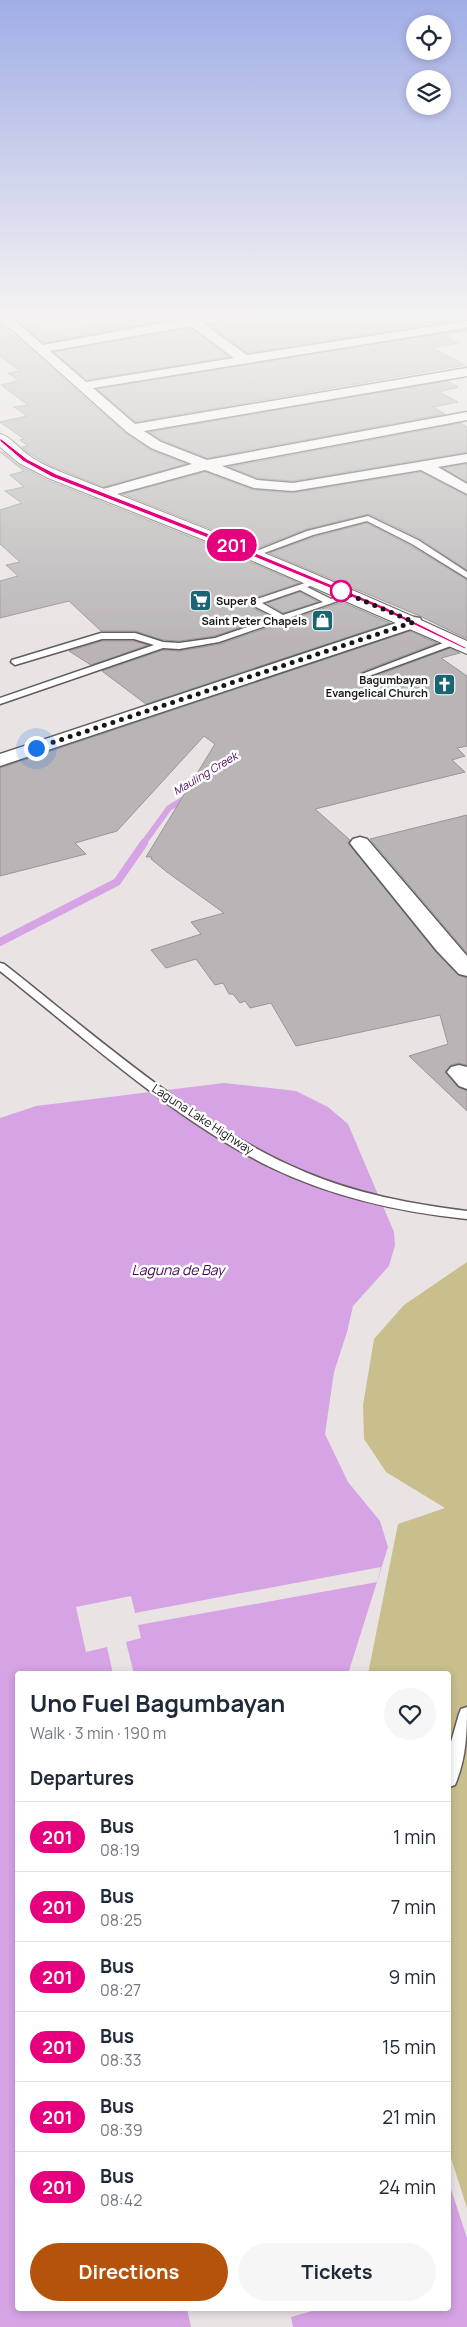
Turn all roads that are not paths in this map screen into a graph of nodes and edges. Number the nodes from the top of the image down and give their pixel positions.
1 (140, 428) edge
2 (405, 428) edge
3 (132, 429) joint
4 (0, 440) edge
5 (467, 458) edge
6 (206, 465) junction
7 (425, 466) junction
8 (467, 490) edge
9 (101, 494) junction
10 (253, 554) junction
11 (467, 576) edge
12 (309, 584) junction
13 (350, 595) junction
14 (330, 602) junction
15 (283, 618) junction
16 (414, 622) junction
17 (462, 644) edge
18 (162, 646) junction
19 (15, 662) dead end
20 (366, 674) dead end
21 (0, 701) edge
22 (0, 760) edge
23 (360, 843) dead end
24 (0, 966) edge
25 (467, 969) edge
26 (467, 1215) edge
27 (467, 1714) edge
28 (451, 1772) edge

1 - 3 street
2 - 6 street
3 - 6 street
4 - 9 main road
5 - 7 street
6 - 7 street
6 - 9 street
7 - 8 street
9 - 10 main road
10 - 11 lane
10 - 12 main road
12 - 13 main road
12 - 14 lane
12 - 15 lane
13 - 14 lane
13 - 16 main road
14 - 15 lane
15 - 18 lane
16 - 17 main road
16 - 22 street
17 - 20 lane
18 - 19 lane
18 - 21 lane
23 - 25 street
24 - 26 lane, Laguna Lake Highway
27 - 28 lane

